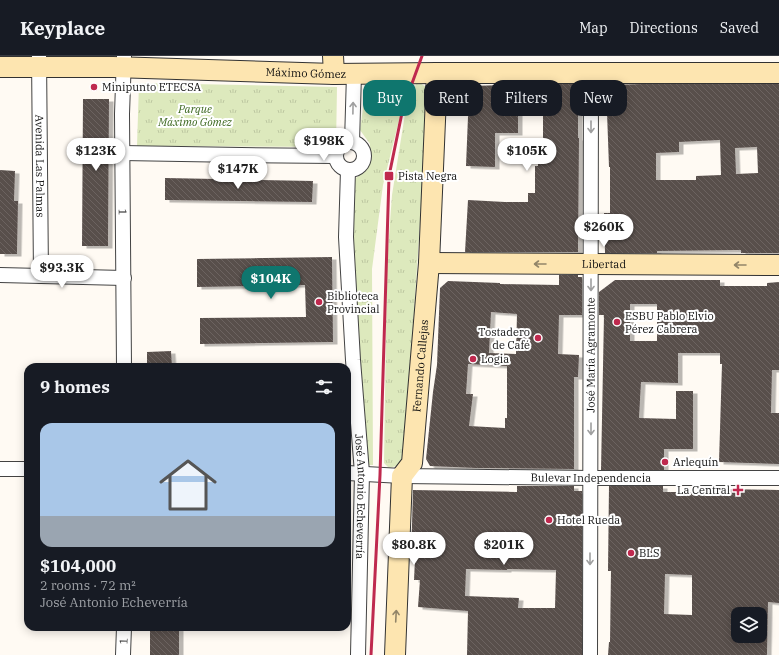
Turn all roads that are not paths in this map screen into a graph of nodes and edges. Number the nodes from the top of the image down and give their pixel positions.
1 (39, 62) edge
2 (124, 62) edge
3 (333, 65) edge
4 (591, 65) edge
5 (0, 67) edge
6 (437, 73) junction
7 (779, 73) edge
8 (354, 74) junction
9 (352, 142) junction
10 (122, 153) junction
11 (336, 156) junction
12 (348, 170) junction
13 (429, 263) junction
14 (591, 264) junction
15 (779, 265) edge
16 (0, 275) edge
17 (41, 276) junction
18 (124, 278) junction
19 (124, 363) edge
20 (0, 469) edge
21 (24, 469) edge
22 (351, 473) edge
23 (362, 474) junction
24 (402, 476) junction
25 (591, 478) junction
26 (779, 478) edge
27 (124, 631) edge
28 (123, 655) edge
29 (358, 655) edge
30 (394, 655) edge
31 (590, 655) edge

1 - 2 street, Máximo Gómez
1 - 5 street, Máximo Gómez
1 - 17 street, Avenida Las Palmas
2 - 3 street, Máximo Gómez
2 - 10 street, 1
3 - 8 street, Máximo Gómez
4 - 6 street, Máximo Gómez
4 - 7 street, Máximo Gómez
4 -> 14 street, José María Agramonte
6 - 8 street, Máximo Gómez
6 - 13 street, Fernando Callejas
9 -> 8 street
9 - 11 street
9 - 12 street
10 - 11 street
10 - 18 street, 1
11 - 12 street
12 - 23 street, José Antonio Echeverría
14 -> 13 street, Libertad
13 - 24 street, Fernando Callejas
15 -> 14 street, Libertad
14 -> 25 street, José María Agramonte
16 - 17 street
17 - 18 street
18 - 19 street, 1
20 - 21 street
22 - 23 street, Bulevar Independencia
23 - 24 street, Bulevar Independencia
23 - 29 street, José Antonio Echeverría
24 - 25 street, Bulevar Independencia
30 -> 24 street, Fernando Callejas
25 - 26 street, Bulevar Independencia
25 -> 31 street, José María Agramonte
27 - 28 street, 1

